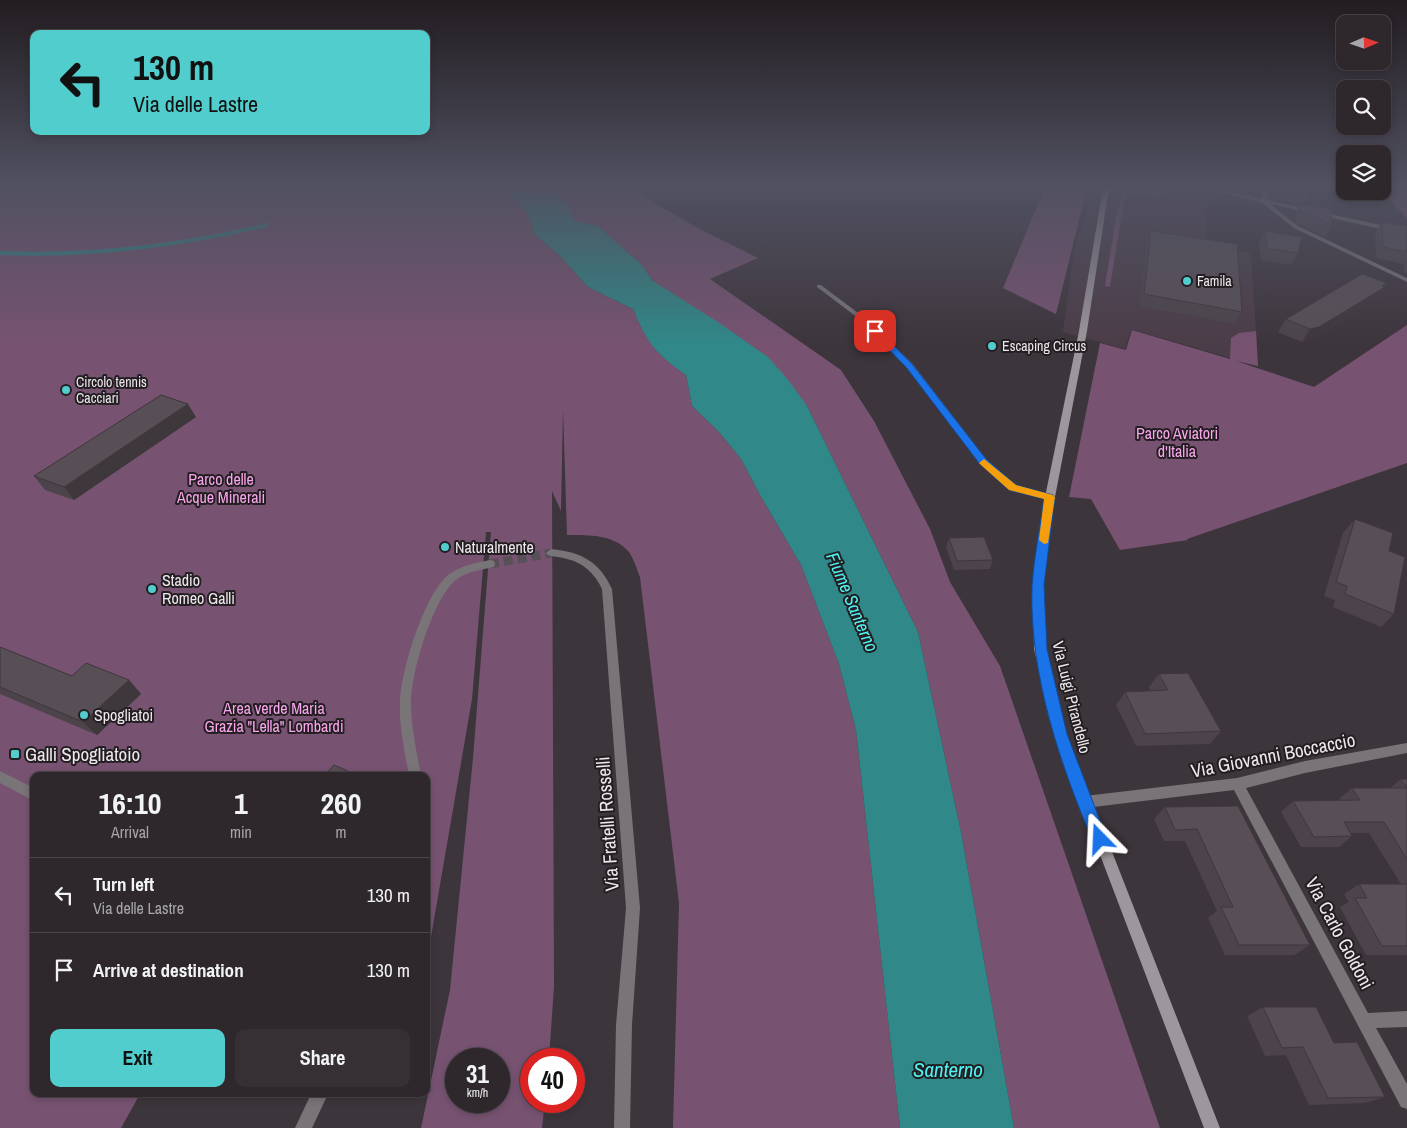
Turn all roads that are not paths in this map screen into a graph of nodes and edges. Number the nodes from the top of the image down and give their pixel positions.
1 (1098, 240) edge
2 (1321, 240) edge
3 (1407, 280) edge
4 (819, 286) dead end
5 (1050, 497) junction
6 (551, 553) tunnel mouth
7 (490, 564) tunnel mouth
8 (1407, 748) edge
9 (414, 772) edge
10 (0, 777) edge
11 (1237, 784) junction
12 (30, 793) edge
13 (1085, 802) junction
14 (1407, 1019) edge
15 (1364, 1021) junction
16 (318, 1097) edge
17 (1407, 1101) edge
18 (303, 1128) edge
19 (622, 1128) edge
20 (1212, 1128) edge

1 - 5 street, Via Luigi Pirandello
2 - 3 street
4 - 5 street
5 - 13 street, Via Luigi Pirandello
6 - 19 street, Via Fratelli Rosselli
7 - 9 street
8 - 11 street, Via Giovanni Boccaccio
10 - 12 street
11 - 13 street, Via Giovanni Boccaccio
11 - 15 street, Via Carlo Goldoni
13 - 20 street, Via Luigi Pirandello
14 - 15 street
15 - 17 street, Via Carlo Goldoni
16 - 18 street

